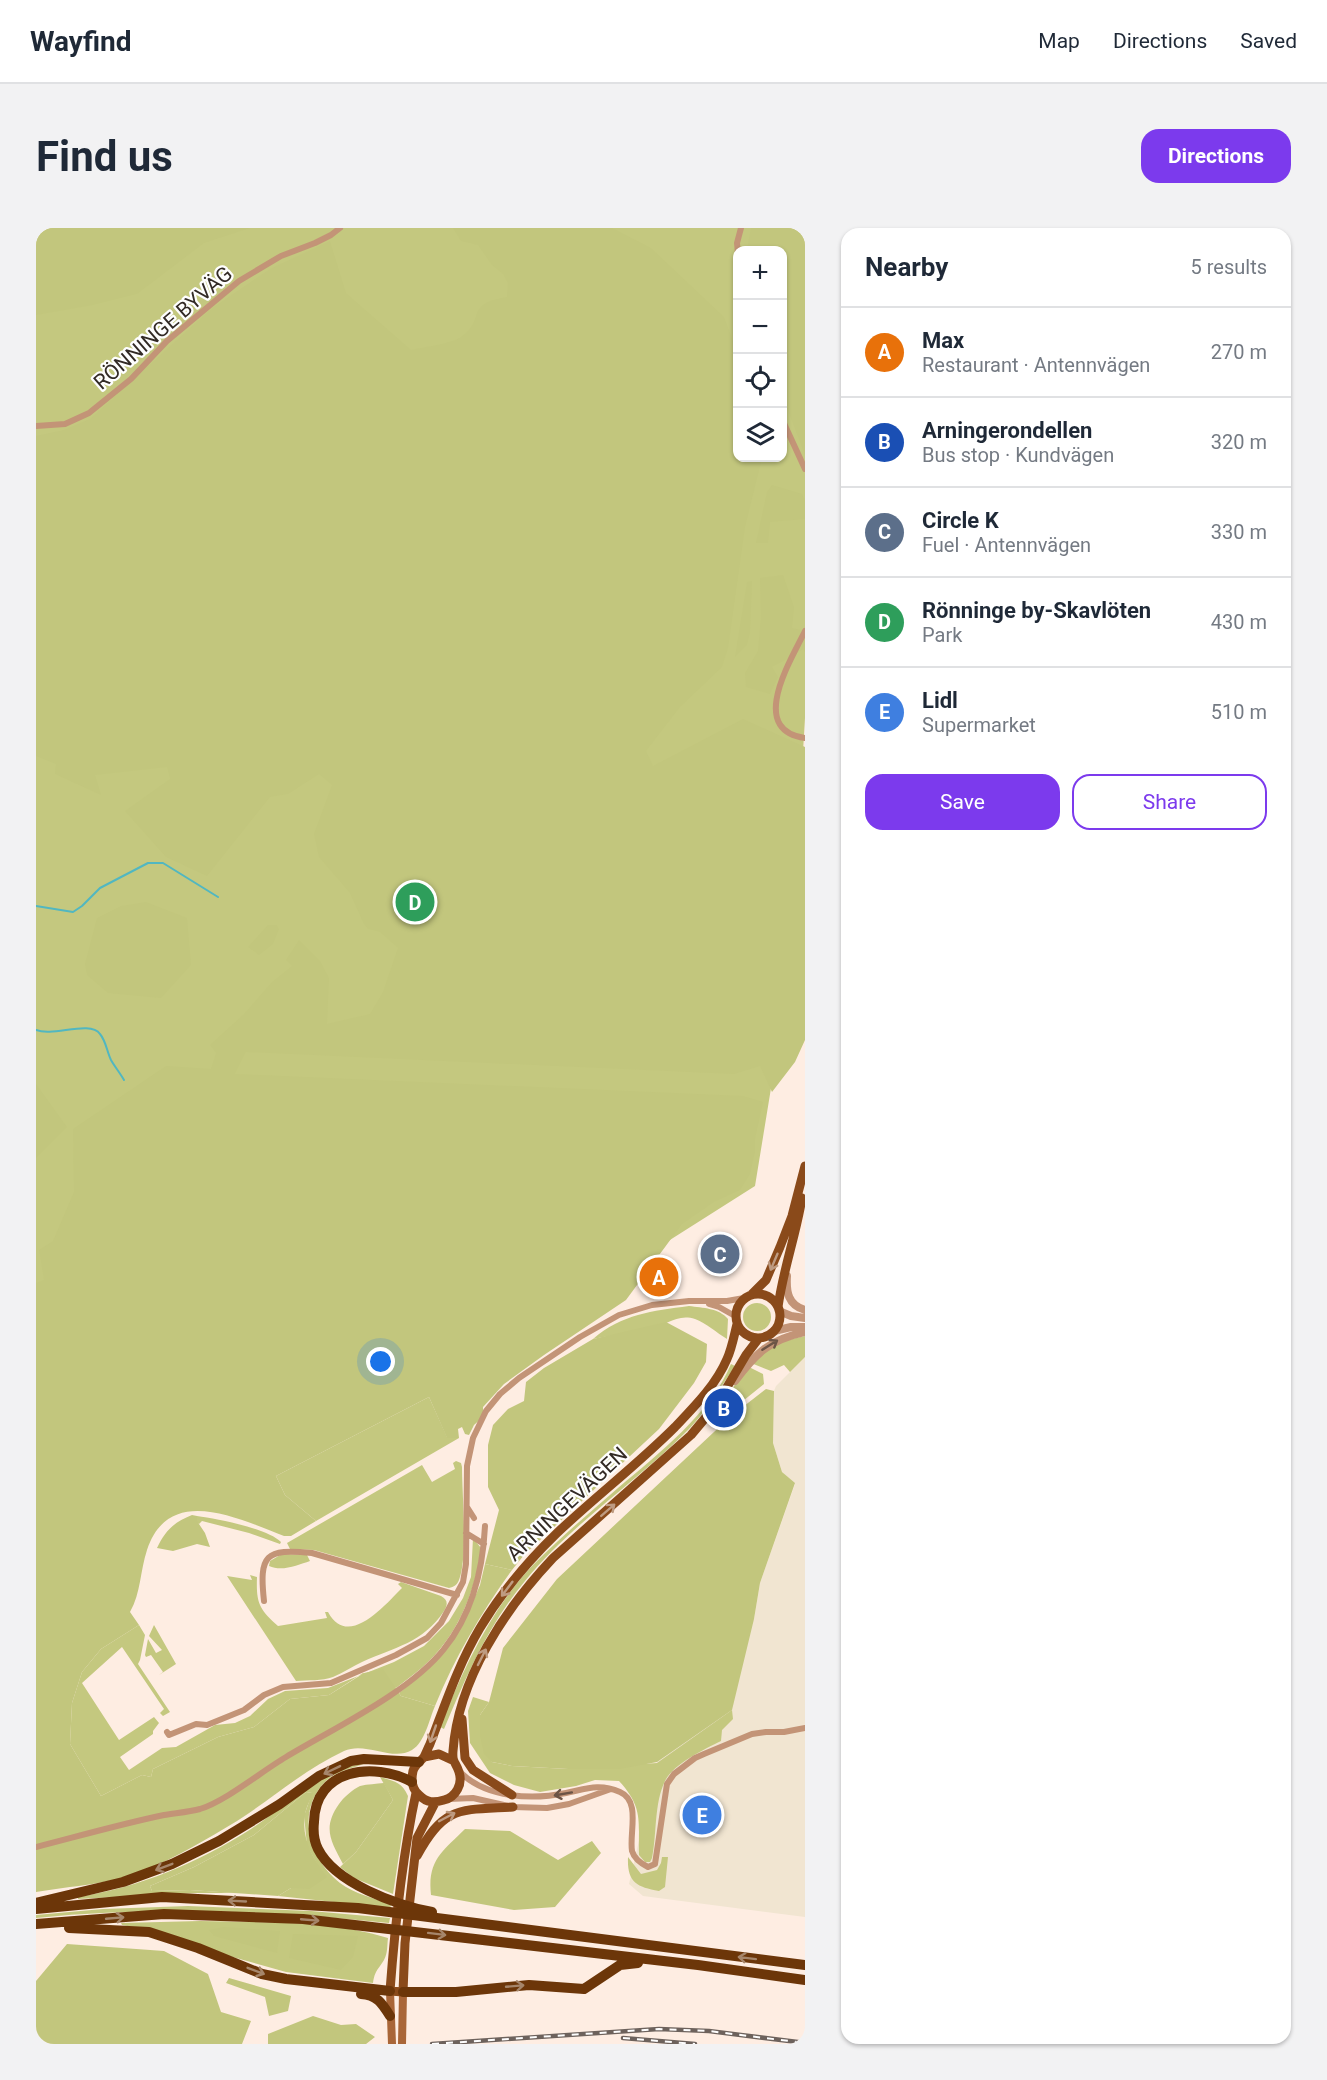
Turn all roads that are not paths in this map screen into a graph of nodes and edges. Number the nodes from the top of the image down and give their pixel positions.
1 (340, 228) edge
2 (741, 228) edge
3 (737, 246) edge
4 (36, 426) edge
5 (787, 428) edge
6 (805, 469) edge
7 (805, 631) edge
8 (805, 738) edge
9 (805, 1166) edge
10 (805, 1177) edge
11 (789, 1253) junction
12 (748, 1296) junction
13 (699, 1302) junction
14 (779, 1309) junction
15 (805, 1310) edge
16 (805, 1318) edge
17 (736, 1320) junction
18 (805, 1327) edge
19 (774, 1331) junction
20 (805, 1332) edge
21 (759, 1338) junction
22 (717, 1404) junction
23 (467, 1507) junction
24 (474, 1518) dead end
25 (485, 1526) dead end
26 (466, 1533) junction
27 (484, 1544) junction
28 (457, 1595) junction
29 (264, 1601) dead end
30 (461, 1711) junction
31 (805, 1728) edge
32 (167, 1732) dead end
33 (422, 1759) junction
34 (452, 1760) junction
35 (460, 1773) junction
36 (412, 1782) junction
37 (612, 1789) junction
38 (416, 1793) junction
39 (512, 1795) junction
40 (449, 1799) junction
41 (435, 1803) junction
42 (513, 1807) junction
43 (36, 1847) edge
44 (413, 1863) junction
45 (36, 1903) edge
46 (36, 1909) edge
47 (36, 1926) edge
48 (498, 1927) junction
49 (805, 1965) edge
50 (286, 1979) junction
51 (805, 1982) edge
52 (390, 1991) junction
53 (403, 1992) junction
54 (390, 2016) junction
55 (392, 2040) edge
56 (402, 2040) edge

1 - 4 street, RÖNNINGE BYVÄG
2 - 3 street
5 - 6 street
7 - 8 street
9 -> 12 main road
10 - 11 main road
11 - 14 main road
11 - 15 street
12 - 13 street
12 - 14 main road
12 - 17 main road
13 - 17 street
13 - 23 street
14 - 16 street
14 - 19 main road
17 - 21 main road
17 -> 33 main road, ARNINGEVÄGEN
18 - 19 street
19 - 21 main road
22 -> 20 street
21 - 22 main road, ARNINGEVÄGEN
30 -> 22 main road, ARNINGEVÄGEN
23 - 24 street
23 - 26 street
25 - 27 street
26 - 27 street
26 - 28 street
27 - 43 street
28 - 29 street
28 - 32 street
30 - 34 main road, ARNINGEVÄGEN
30 - 39 main road
31 - 37 street
33 - 34 main road
33 - 36 main road, ARNINGEVÄGEN
33 -> 45 highway
34 - 35 main road
35 - 39 street
35 - 40 main road
36 - 38 main road
36 - 48 highway
37 -> 39 street
37 - 42 street
38 - 41 main road
38 - 52 main road
40 - 41 main road
40 - 42 street
41 - 44 main road
44 -> 42 main road
44 - 53 main road
48 -> 46 highway
47 -> 50 highway
47 -> 51 highway
49 -> 48 highway
50 - 52 highway
50 - 54 highway
53 -> 51 highway
52 - 53 main road
52 - 54 main road
53 - 56 main road
54 - 55 main road

